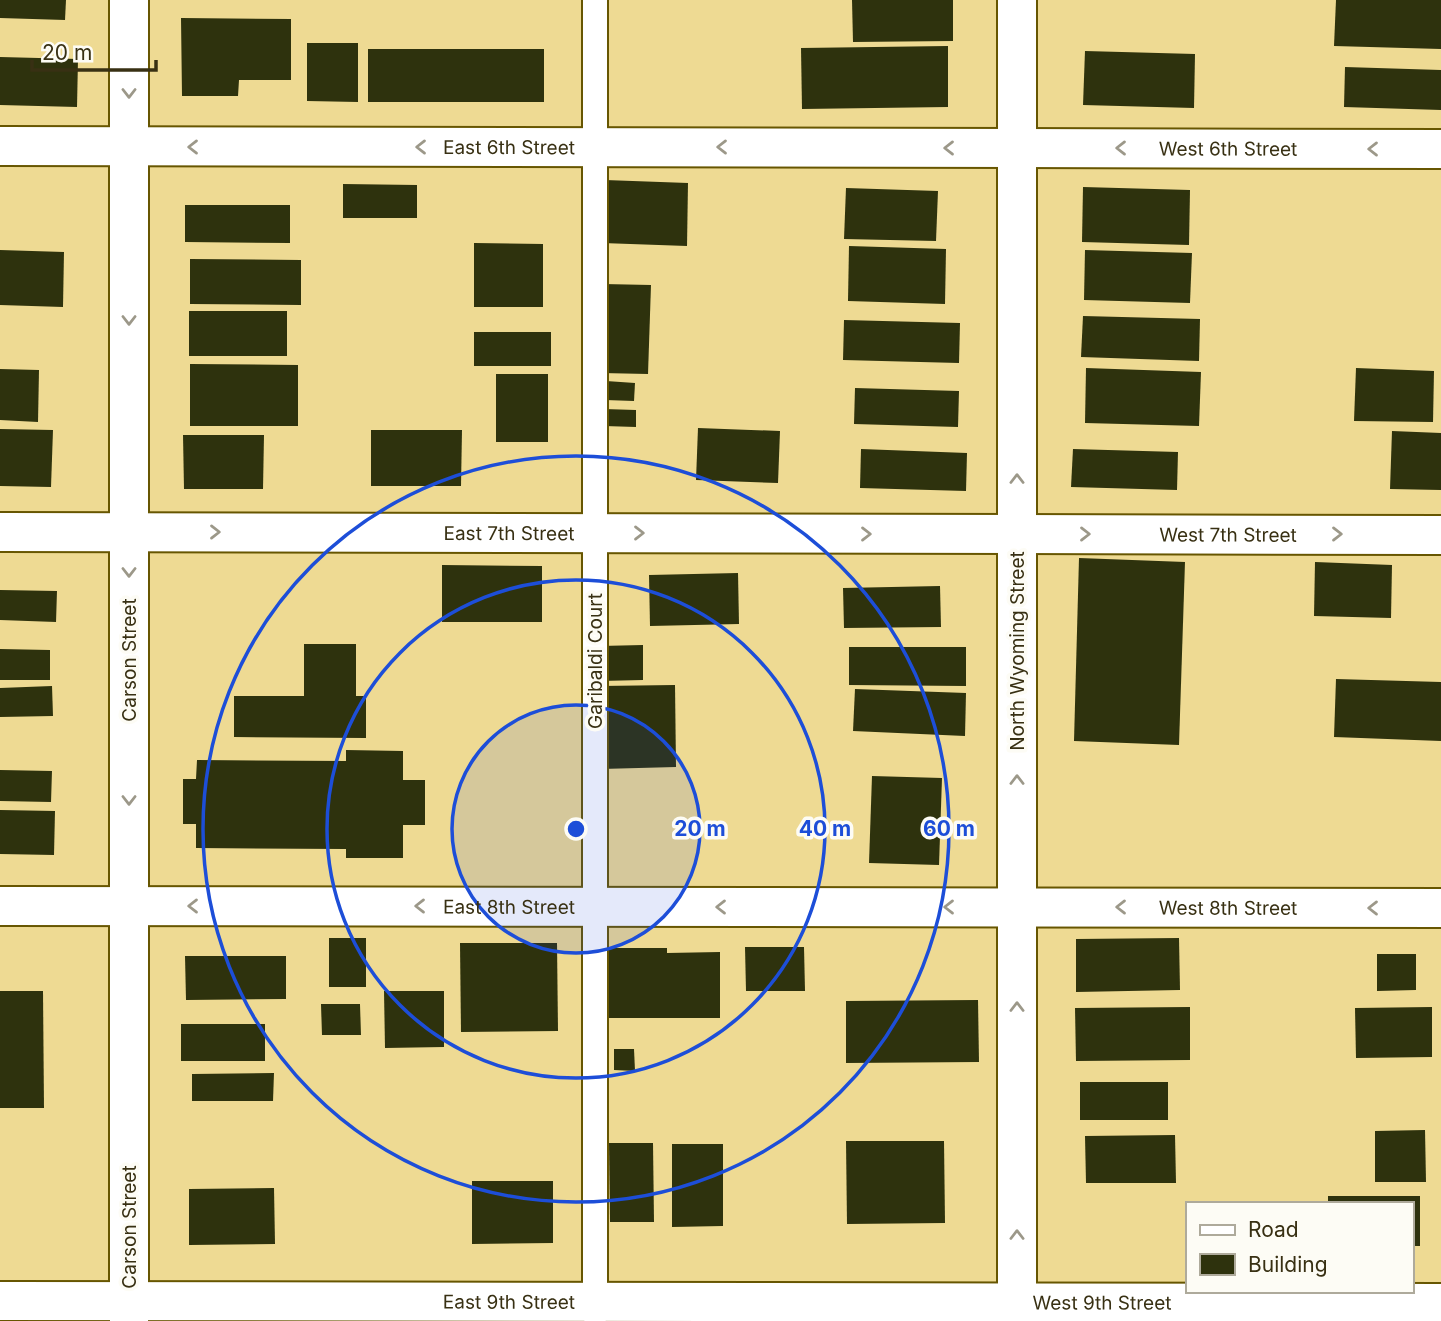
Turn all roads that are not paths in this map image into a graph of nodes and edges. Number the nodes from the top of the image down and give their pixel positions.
1 (129, 0) edge
2 (595, 0) edge
3 (1017, 0) edge
4 (0, 146) edge
5 (129, 147) junction
6 (596, 147) junction
7 (1017, 148) junction
8 (1441, 149) edge
9 (0, 532) edge
10 (129, 532) junction
11 (595, 533) junction
12 (1017, 534) junction
13 (1441, 535) edge
14 (0, 906) edge
15 (129, 906) junction
16 (596, 906) junction
17 (1017, 907) junction
18 (1441, 908) edge
19 (0, 1301) edge
20 (1017, 1303) junction
21 (1441, 1303) edge
22 (129, 1311) edge
23 (595, 1312) edge

1 -> 5 street, Carson Street
2 - 6 lane, Garibaldi Court
3 - 7 street, North Wyoming Street
4 - 5 street, East 6th Street
6 -> 5 street, East 6th Street
5 -> 10 street, Carson Street
7 -> 6 street, East 6th Street
6 - 11 lane, Garibaldi Court
8 -> 7 street, West 6th Street
12 -> 7 street, North Wyoming Street
9 - 10 street, East 7th Street
10 -> 11 street, East 7th Street
10 -> 15 street, Carson Street
11 -> 12 street, East 7th Street
11 - 16 lane, Garibaldi Court
12 -> 13 street, West 7th Street
17 -> 12 street, North Wyoming Street
14 - 15 street, East 8th Street
16 -> 15 street, East 8th Street
15 - 22 street, Carson Street
17 -> 16 street, East 8th Street
16 - 23 lane, Garibaldi Court
18 -> 17 street, West 8th Street
20 -> 17 street, North Wyoming Street
19 - 22 street, East 9th Street
20 - 21 street, West 9th Street
20 - 23 street, East 9th Street
22 - 23 street, East 9th Street

